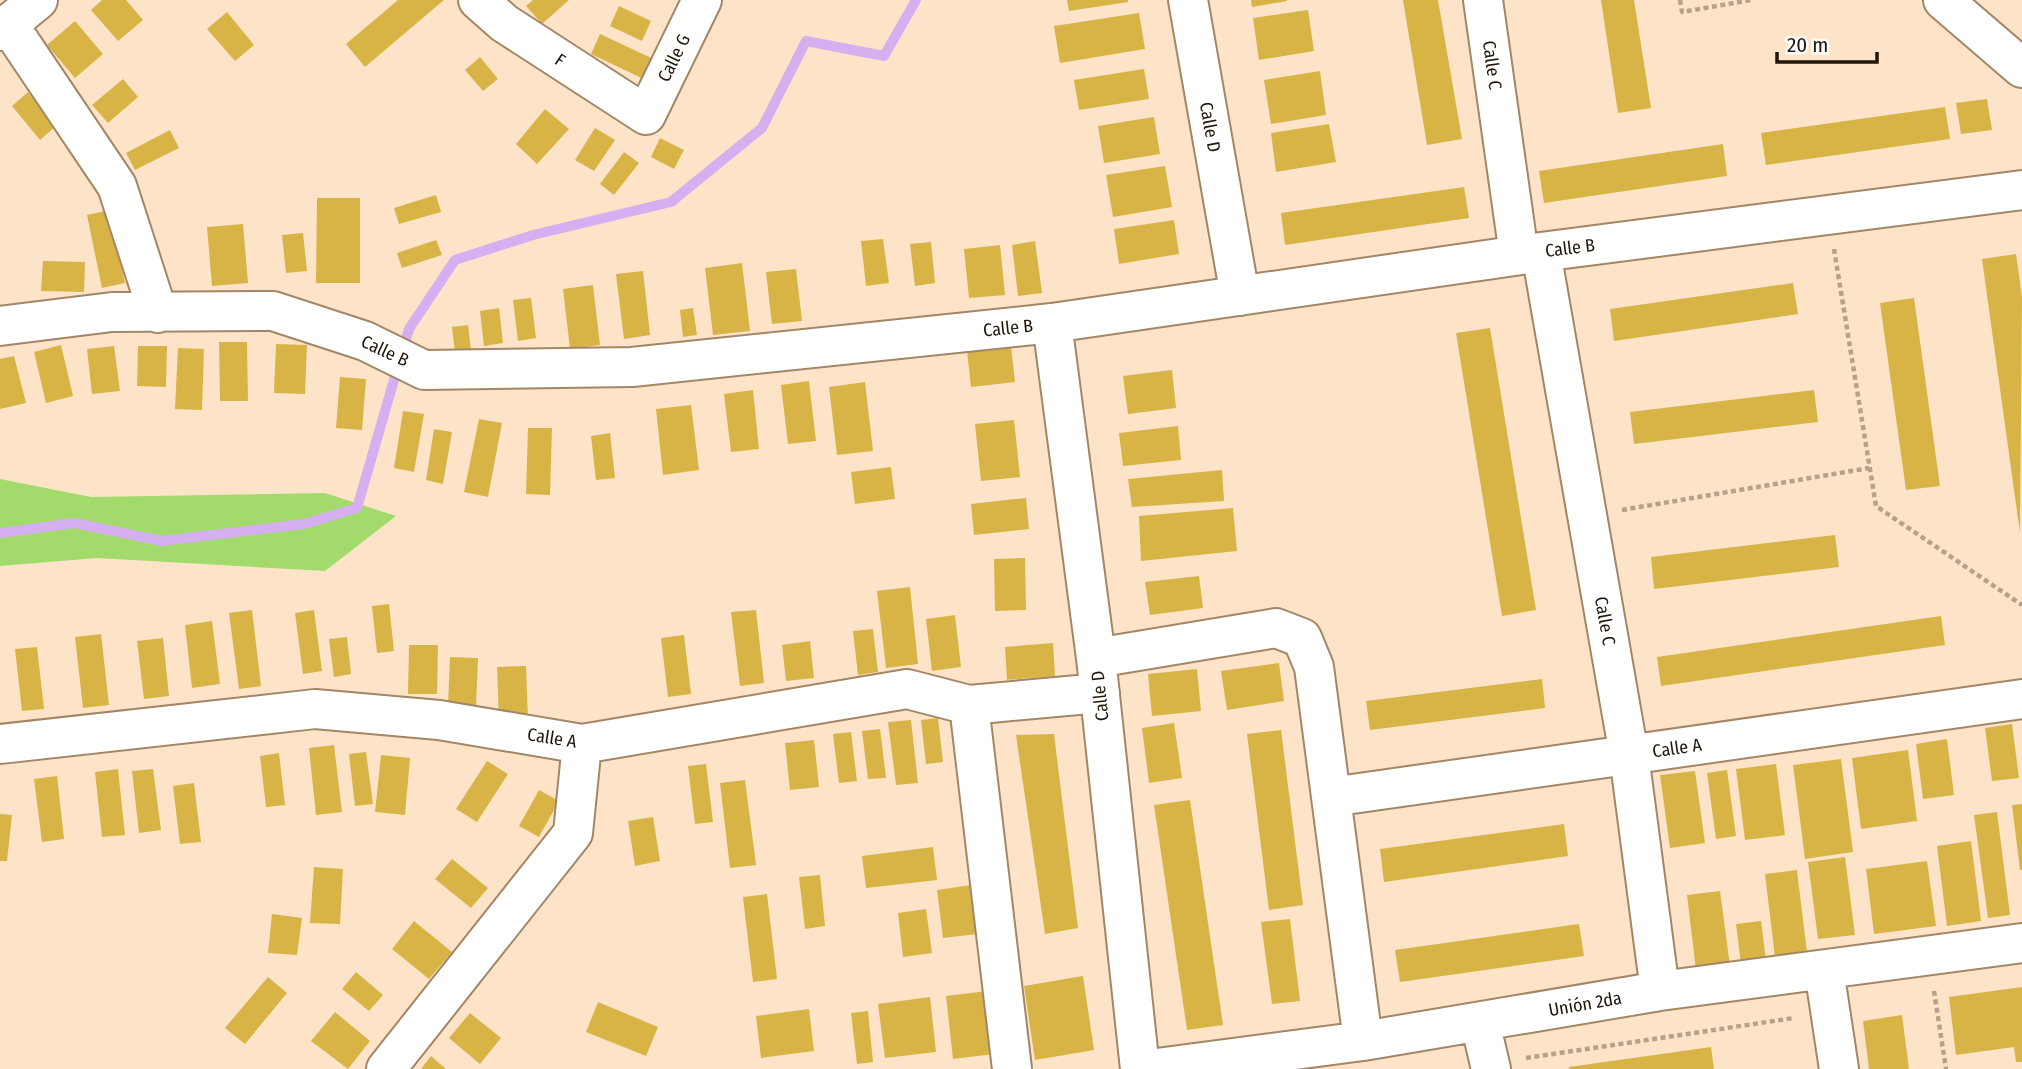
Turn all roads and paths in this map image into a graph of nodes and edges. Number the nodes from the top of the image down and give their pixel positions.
1 (37, 0) edge
2 (478, 0) edge
3 (702, 0) edge
4 (1188, 0) edge
5 (1483, 0) edge
6 (1680, 0) edge
7 (1751, 0) edge
8 (1942, 0) edge
9 (4, 28) edge
10 (2022, 68) edge
11 (646, 115) joint
12 (2022, 190) edge
13 (1833, 241) dead end
14 (1530, 253) junction
15 (1240, 296) junction
16 (158, 313) junction
17 (1052, 323) junction
18 (0, 326) edge
19 (1870, 468) junction
20 (1616, 511) dead end
21 (2022, 604) edge
22 (1098, 676) junction
23 (2022, 699) edge
24 (970, 705) junction
25 (0, 744) edge
26 (582, 744) junction
27 (1629, 755) junction
28 (1331, 797) junction
29 (2022, 943) edge
30 (1928, 956) junction
31 (1824, 970) junction
32 (1660, 991) junction
33 (1829, 1013) junction
34 (1480, 1022) junction
35 (1363, 1041) junction
36 (1490, 1066) edge
37 (386, 1069) edge
38 (1012, 1069) edge
39 (1140, 1069) edge
40 (1149, 1069) edge
41 (1839, 1069) edge
42 (1946, 1069) edge

1 - 9 street
2 - 11 street, F
3 - 11 street, Calle G
4 - 15 street, Calle D
5 - 14 street, Calle C
6 - 7 path
8 - 10 street
9 - 16 street
12 - 14 street, Calle B
13 - 19 path
14 - 15 street, Calle B
14 - 27 street, Calle C
15 - 17 street, Calle B
16 - 17 street, Calle B
16 - 18 street, Calle B
17 - 22 street, Calle D
19 - 20 path
19 - 21 path
22 - 24 street, Calle A
22 - 28 street, Calle A
22 - 39 street, Calle D
23 - 27 street, Calle A
24 - 26 street, Calle A
24 - 38 street
25 - 26 street, Calle A
26 - 37 street
27 - 28 street, Calle A
27 - 32 street, Calle C
28 - 35 street
29 - 30 street, Unión 2da
30 - 31 street, Unión 2da
30 - 42 path
31 - 32 street, Unión 2da
31 - 33 street
32 - 34 street, Unión 2da
33 - 36 path
33 - 41 street
34 - 35 street, Unión 2da
34 - 36 street
35 - 40 street, Unión 2da

